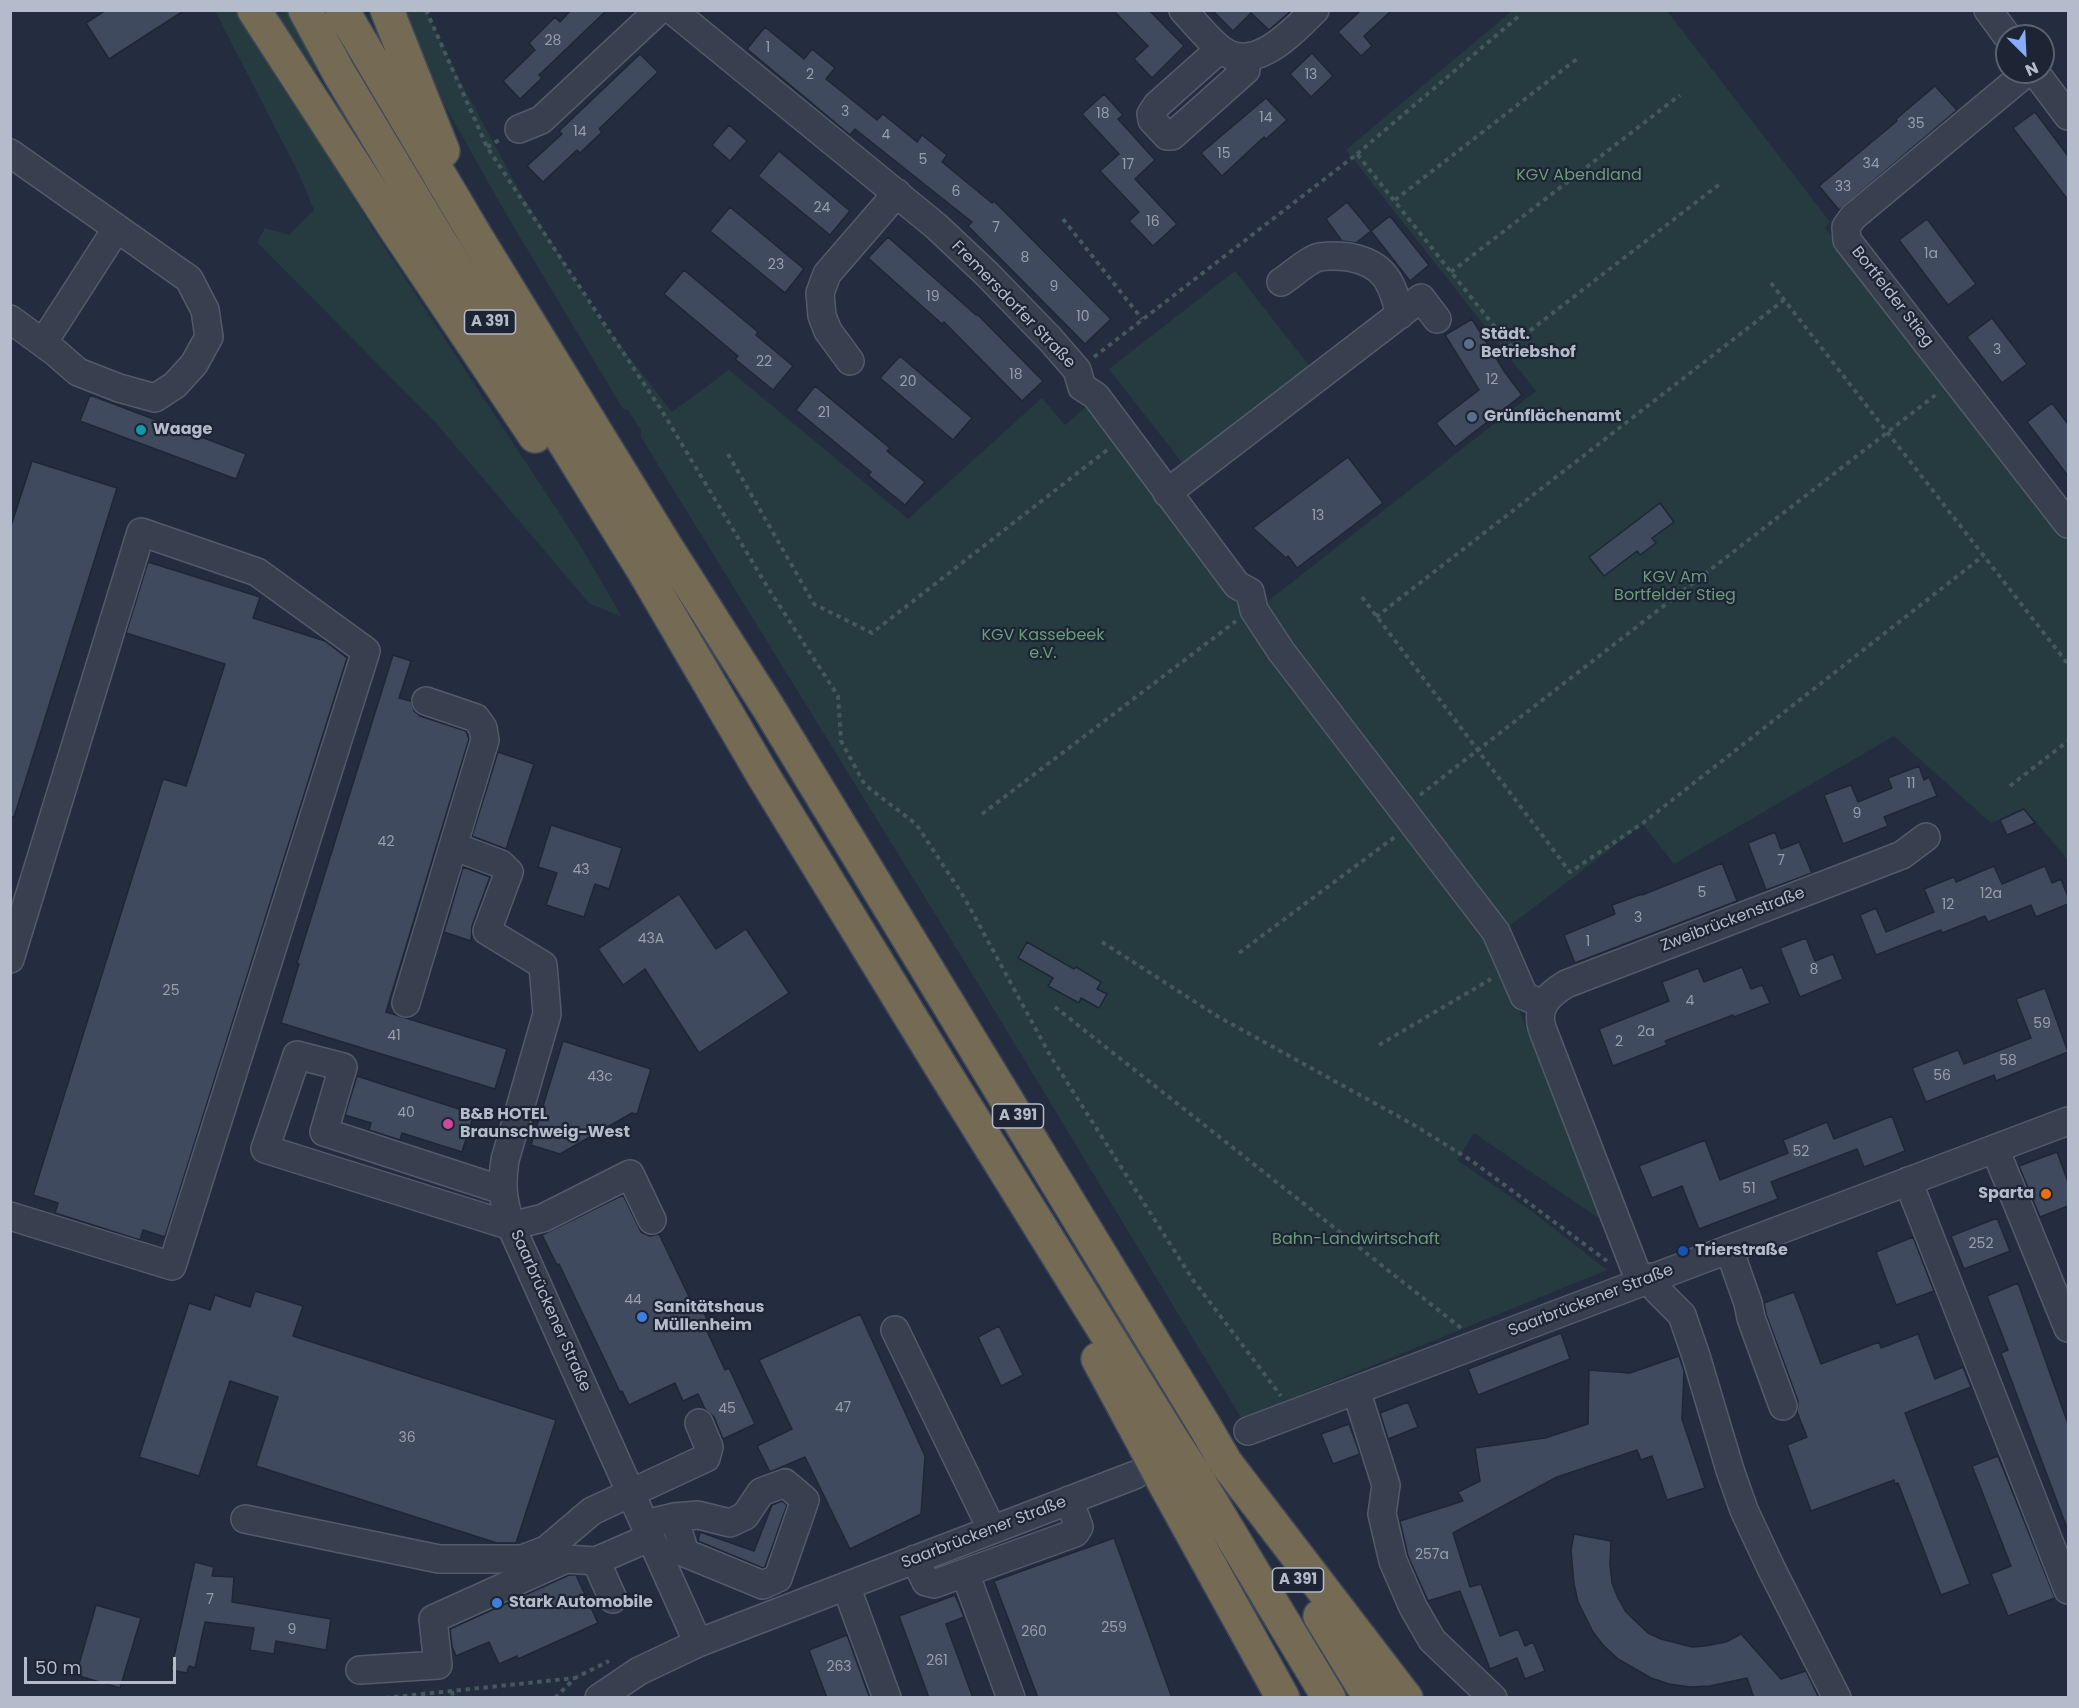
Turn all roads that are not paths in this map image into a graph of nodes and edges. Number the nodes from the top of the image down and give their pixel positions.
1 (254, 10) edge
2 (305, 10) edge
3 (342, 10) edge
4 (387, 10) edge
5 (659, 10) edge
6 (672, 10) edge
7 (1183, 10) edge
8 (1315, 10) edge
9 (1988, 10) edge
10 (1998, 24) edge
11 (2012, 84) edge
12 (2044, 84) edge
13 (2068, 116) edge
14 (519, 129) dead end
15 (10, 153) edge
16 (897, 193) junction
17 (117, 228) junction
18 (475, 235) junction
19 (1281, 282) dead end
20 (1400, 315) junction
21 (10, 319) edge
22 (1437, 319) dead end
23 (43, 343) junction
24 (850, 361) dead end
25 (1167, 493) junction
26 (2068, 524) edge
27 (677, 631) junction
28 (426, 701) dead end
29 (1926, 837) dead end
30 (453, 846) junction
31 (10, 959) edge
32 (406, 1003) dead end
33 (1543, 1004) junction
34 (2068, 1121) edge
35 (1995, 1149) junction
36 (1908, 1181) junction
37 (502, 1190) junction
38 (10, 1216) edge
39 (652, 1220) dead end
40 (511, 1226) junction
41 (1729, 1249) junction
42 (1646, 1280) junction
43 (2068, 1328) edge
44 (895, 1330) dead end
45 (1356, 1390) junction
46 (1783, 1406) dead end
47 (699, 1423) dead end
48 (1248, 1431) dead end
49 (1150, 1453) junction
50 (1226, 1463) junction
51 (1180, 1481) junction
52 (632, 1494) junction
53 (1069, 1500) junction
54 (674, 1517) junction
55 (245, 1519) dead end
56 (992, 1530) junction
57 (648, 1531) junction
58 (915, 1559) junction
59 (596, 1562) junction
60 (965, 1573) junction
61 (846, 1586) junction
62 (2068, 1590) edge
63 (613, 1599) dead end
64 (698, 1643) junction
65 (360, 1670) dead end
66 (1282, 1696) edge
67 (599, 1698) edge
68 (887, 1698) edge
69 (1011, 1698) edge
70 (1329, 1698) edge
71 (1370, 1698) edge
72 (1406, 1698) edge
73 (1493, 1698) edge
74 (1837, 1698) edge

1 - 27 highway
2 - 27 highway, A 391
3 - 18 highway, A 391
4 - 18 highway
5 - 14 street
6 - 16 street, Fremersdorfer Straße
7 - 8 street
9 - 10 street
11 - 26 street, Bortfelder Stieg
12 - 13 street
15 - 17 street
16 - 24 street
16 - 25 street, Fremersdorfer Straße
17 - 23 street
17 - 23 street
18 - 50 highway, A 391, bridge
19 - 20 street
20 - 22 street
20 - 25 street
21 - 23 street
25 - 33 street, Fremersdorfer Straße
27 - 49 highway, A 391
28 - 30 street
29 - 33 street, Zweibrückenstraße
30 - 32 street
30 - 37 street, Saarbrückener Straße
31 - 38 street
33 - 42 street
34 - 35 street, Saarbrückener Straße
35 - 36 street, Saarbrückener Straße
35 - 43 street
36 - 41 street, Saarbrückener Straße
36 - 62 street
37 - 40 street, Saarbrückener Straße
37 - 40 street
39 - 40 street
40 - 52 street, Saarbrückener Straße
41 - 42 street, Saarbrückener Straße
41 - 46 street
42 - 45 street, Saarbrückener Straße
42 - 74 street
44 - 56 street
45 - 48 street, Saarbrückener Straße
45 - 73 street
47 - 52 street
49 - 51 highway, bridge
49 - 53 street, Saarbrückener Straße
50 - 71 highway, A 391
50 - 72 highway
51 - 66 highway
51 - 70 highway, A 391
52 - 55 street
52 - 57 street, Saarbrückener Straße
53 - 56 street, Saarbrückener Straße
53 - 60 street
54 - 54 street
54 - 57 street
56 - 58 street, Saarbrückener Straße
57 - 59 street
57 - 64 street, Saarbrückener Straße
58 - 60 street
58 - 61 street, Saarbrückener Straße
59 - 63 street
59 - 65 street
60 - 69 street
61 - 64 street, Saarbrückener Straße
61 - 68 street
64 - 67 street, Saarbrückener Straße

